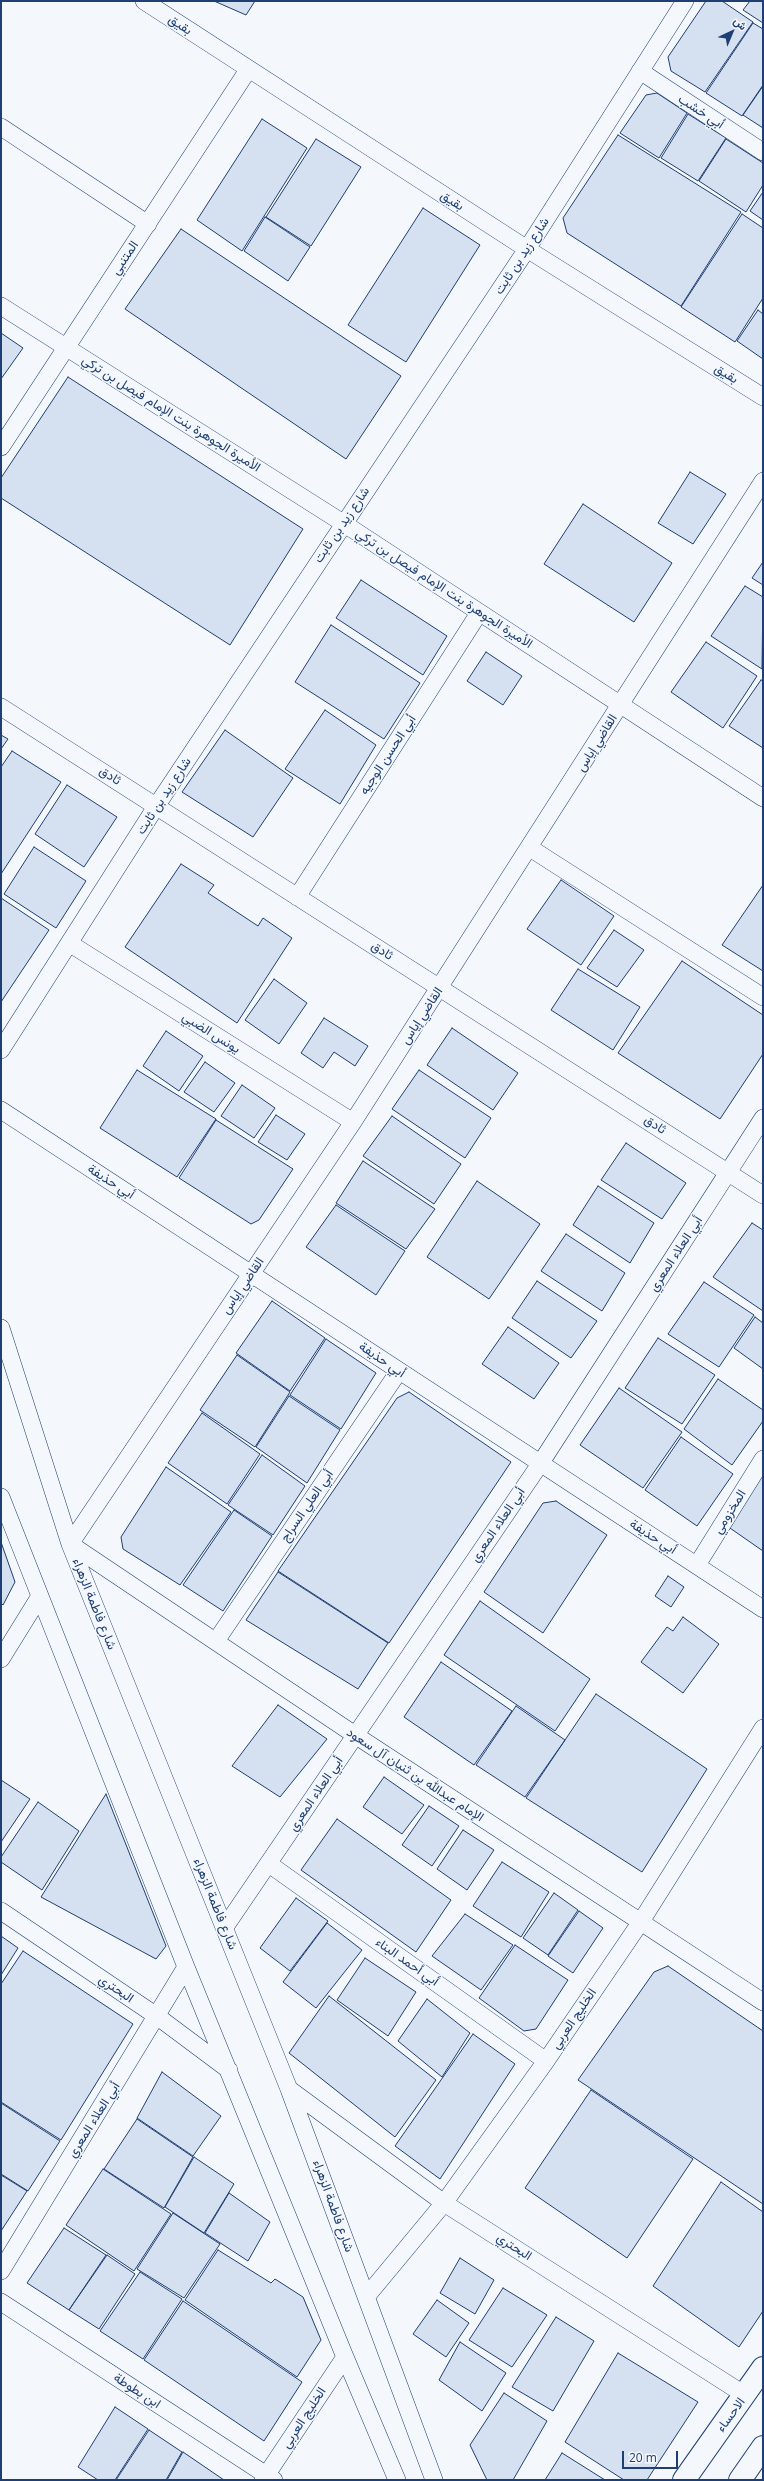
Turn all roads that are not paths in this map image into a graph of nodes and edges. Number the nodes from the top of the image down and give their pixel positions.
1 (144, 1) edge
2 (685, 1) edge
3 (248, 70) junction
4 (640, 72) junction
5 (1, 127) edge
6 (763, 152) edge
7 (148, 224) junction
8 (527, 249) junction
9 (1, 306) edge
10 (65, 347) junction
11 (763, 397) edge
12 (1, 447) edge
13 (763, 481) edge
14 (343, 523) junction
15 (479, 612) junction
16 (621, 706) junction
17 (1, 707) edge
18 (762, 796) edge
19 (157, 805) junction
20 (530, 848) junction
21 (297, 897) junction
22 (69, 943) junction
23 (441, 987) junction
24 (763, 997) edge
25 (1, 1050) edge
26 (1, 1110) edge
27 (763, 1118) edge
28 (353, 1122) junction
29 (729, 1173) junction
30 (763, 1195) edge
31 (252, 1274) junction
32 (1, 1328) edge
33 (399, 1371) junction
34 (763, 1459) edge
35 (540, 1464) junction
36 (1, 1497) edge
37 (70, 1544) junction
38 (697, 1566) junction
39 (40, 1596) junction
40 (763, 1609) edge
41 (216, 1641) junction
42 (1, 1659) edge
43 (763, 1728) edge
44 (355, 1735) junction
45 (269, 1864) junction
46 (1, 1911) edge
47 (640, 1923) junction
48 (225, 1927) junction
49 (186, 1967) junction
50 (763, 2002) edge
51 (158, 2017) junction
52 (546, 2061) junction
53 (229, 2070) junction
54 (289, 2089) junction
55 (444, 2203) junction
56 (1, 2271) edge
57 (366, 2297) junction
58 (1, 2302) edge
59 (345, 2357) junction
60 (763, 2368) edge
61 (745, 2395) junction
62 (763, 2447) edge
63 (268, 2478) edge
64 (397, 2480) edge
65 (434, 2480) edge
66 (684, 2480) edge
67 (740, 2480) edge

1 - 3 street, بقيق
2 - 4 street, شارع زيد بن ثابت
3 - 7 street, المتنبي
3 - 8 street, بقيق
4 - 6 street, أبي خشب
4 - 8 street, شارع زيد بن ثابت
5 - 7 street
7 - 10 street, المتنبي
8 - 11 street, بقيق
8 - 14 street, شارع زيد بن ثابت
9 - 10 street, الأميرة الجوهرة بنت الإمام فيصل بن تركي
10 - 12 street, المتنبي
10 - 14 street, الأميرة الجوهرة بنت الإمام فيصل بن تركي
13 - 16 street, القاضي إياس
14 - 15 street, الأميرة الجوهرة بنت الإمام فيصل بن تركي
14 - 19 street, شارع زيد بن ثابت
15 - 16 street, الأميرة الجوهرة بنت الإمام فيصل بن تركي
15 - 21 street, أبي الحسن الوجيه
16 - 18 street, الأميرة الجوهرة بنت الإمام فيصل بن تركي
16 - 20 street, القاضي إياس
17 - 19 street, ثادق
19 - 21 street, ثادق
19 - 22 street, شارع زيد بن ثابت
20 - 23 street, القاضي إياس
20 - 24 street
21 - 23 street, ثادق
22 - 25 street, شارع زيد بن ثابت
22 - 28 street, يونس الضبي
23 - 28 street, القاضي إياس
23 - 29 street, ثادق
26 - 31 street, أبي حذيفة
27 - 29 street, أبي العلاء المعري
28 - 31 street, القاضي إياس
29 - 30 street, ثادق
29 - 35 street, أبي العلاء المعري
31 - 33 street, أبي حذيفة
31 - 37 street, القاضي إياس
32 - 37 street, شارع فاطمة الزهراء
33 - 35 street, أبي حذيفة
33 - 41 street, أبي العلي السراج
34 - 38 street, المخزومي
35 - 38 street, أبي حذيفة
35 - 44 street, أبي العلاء المعري
36 - 39 street
37 - 41 street, الإمام عبدالله بن ثنيان آل سعود
37 - 48 street, شارع فاطمة الزهراء
38 - 40 street, أبي حذيفة
39 - 42 street
39 - 49 street
41 - 44 street, الإمام عبدالله بن ثنيان آل سعود
43 - 47 street, الخليج العربي
44 - 45 street, أبي العلاء المعري
44 - 47 street, الإمام عبدالله بن ثنيان آل سعود
45 - 48 street, أبي العلاء المعري
45 - 52 street, أبي أحمد البناء
46 - 51 street, البحتري
47 - 50 street, الإمام عبدالله بن ثنيان آل سعود
47 - 52 street, الخليج العربي
48 - 54 street, شارع فاطمة الزهراء
49 - 51 street, أبي العلاء المعري
49 - 53 street
51 - 53 street, البحتري
51 - 56 street, أبي العلاء المعري
52 - 55 street, الخليج العربي
53 - 59 street
54 - 55 street, البحتري
54 - 57 street, شارع فاطمة الزهراء
55 - 57 street, الخليج العربي
55 - 61 street, البحتري
57 - 65 street, شارع فاطمة الزهراء
58 - 63 street, ابن بطوطة
59 - 63 street, الخليج العربي
59 - 64 street
60 - 61 main road, الاحساء
61 - 66 main road, الاحساء
62 - 67 main road

